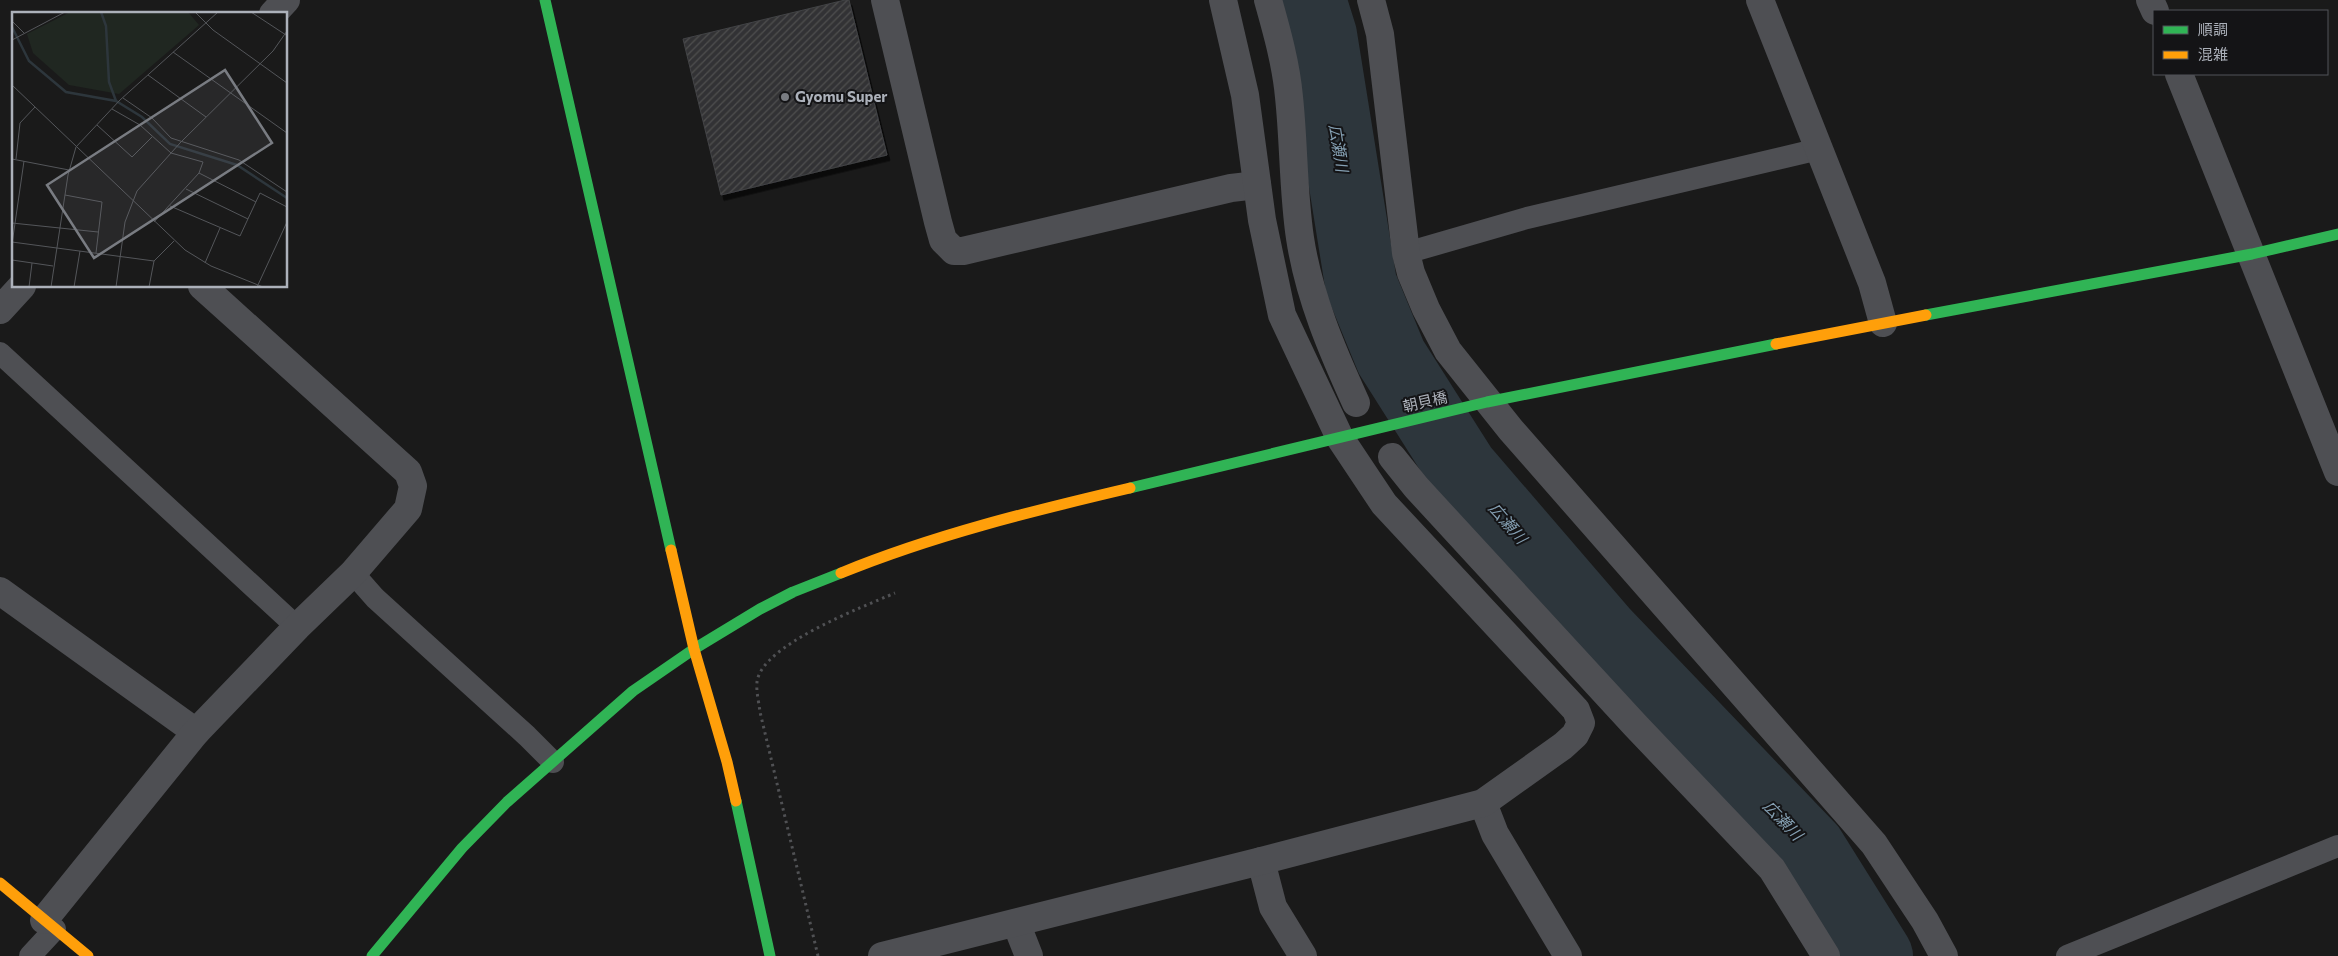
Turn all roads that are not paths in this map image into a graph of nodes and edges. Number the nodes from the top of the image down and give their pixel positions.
1 (286, 0) edge
2 (545, 0) edge
3 (885, 0) edge
4 (1223, 0) edge
5 (1268, 0) edge
6 (1371, 0) edge
7 (1760, 0) edge
8 (275, 12) edge
9 (2180, 75) edge
10 (1819, 149) junction
11 (1257, 185) junction
12 (2338, 234) edge
13 (1406, 252) junction
14 (2252, 254) junction
15 (20, 288) edge
16 (204, 288) edge
17 (0, 310) edge
18 (1883, 322) junction
19 (0, 353) edge
20 (1356, 404) dead end
21 (1475, 405) junction
22 (1340, 438) junction
23 (1392, 458) dead end
24 (2338, 472) edge
25 (353, 573) junction
26 (0, 591) edge
27 (297, 627) junction
28 (694, 649) junction
29 (196, 732) junction
30 (553, 762) junction
31 (1483, 803) junction
32 (2338, 846) edge
33 (1261, 861) junction
34 (0, 883) edge
35 (1016, 923) junction
36 (50, 924) junction
37 (30, 956) edge
38 (88, 956) edge
39 (372, 956) edge
40 (770, 956) edge
41 (882, 956) edge
42 (1029, 956) edge
43 (1303, 956) edge
44 (1568, 956) edge
45 (1826, 956) edge
46 (1944, 956) edge
47 (2067, 956) edge

1 - 8 street
2 - 28 street
3 - 11 street
4 - 11 street
5 - 20 street
6 - 13 street
7 - 10 street
9 - 14 street
10 - 13 lane
10 - 18 street
11 - 22 street
12 - 14 street, 朝貝橋
13 - 21 street
14 - 18 street, 朝貝橋
14 - 24 street
15 - 17 street
16 - 25 street
18 - 21 street, 朝貝橋
19 - 27 lane
21 - 22 street, 朝貝橋
21 - 46 street
22 - 28 street, 朝貝橋
22 - 31 street
23 - 45 street
25 - 27 street
25 - 30 lane
26 - 29 street
27 - 29 street
28 - 30 street, 朝貝橋
28 - 40 street
29 - 36 street
30 - 39 street, 朝貝橋
31 - 33 street
31 - 44 street
32 - 47 lane
33 - 35 street
33 - 43 street
34 - 36 street
35 - 41 street
35 - 42 street
36 - 37 lane
36 - 38 street

